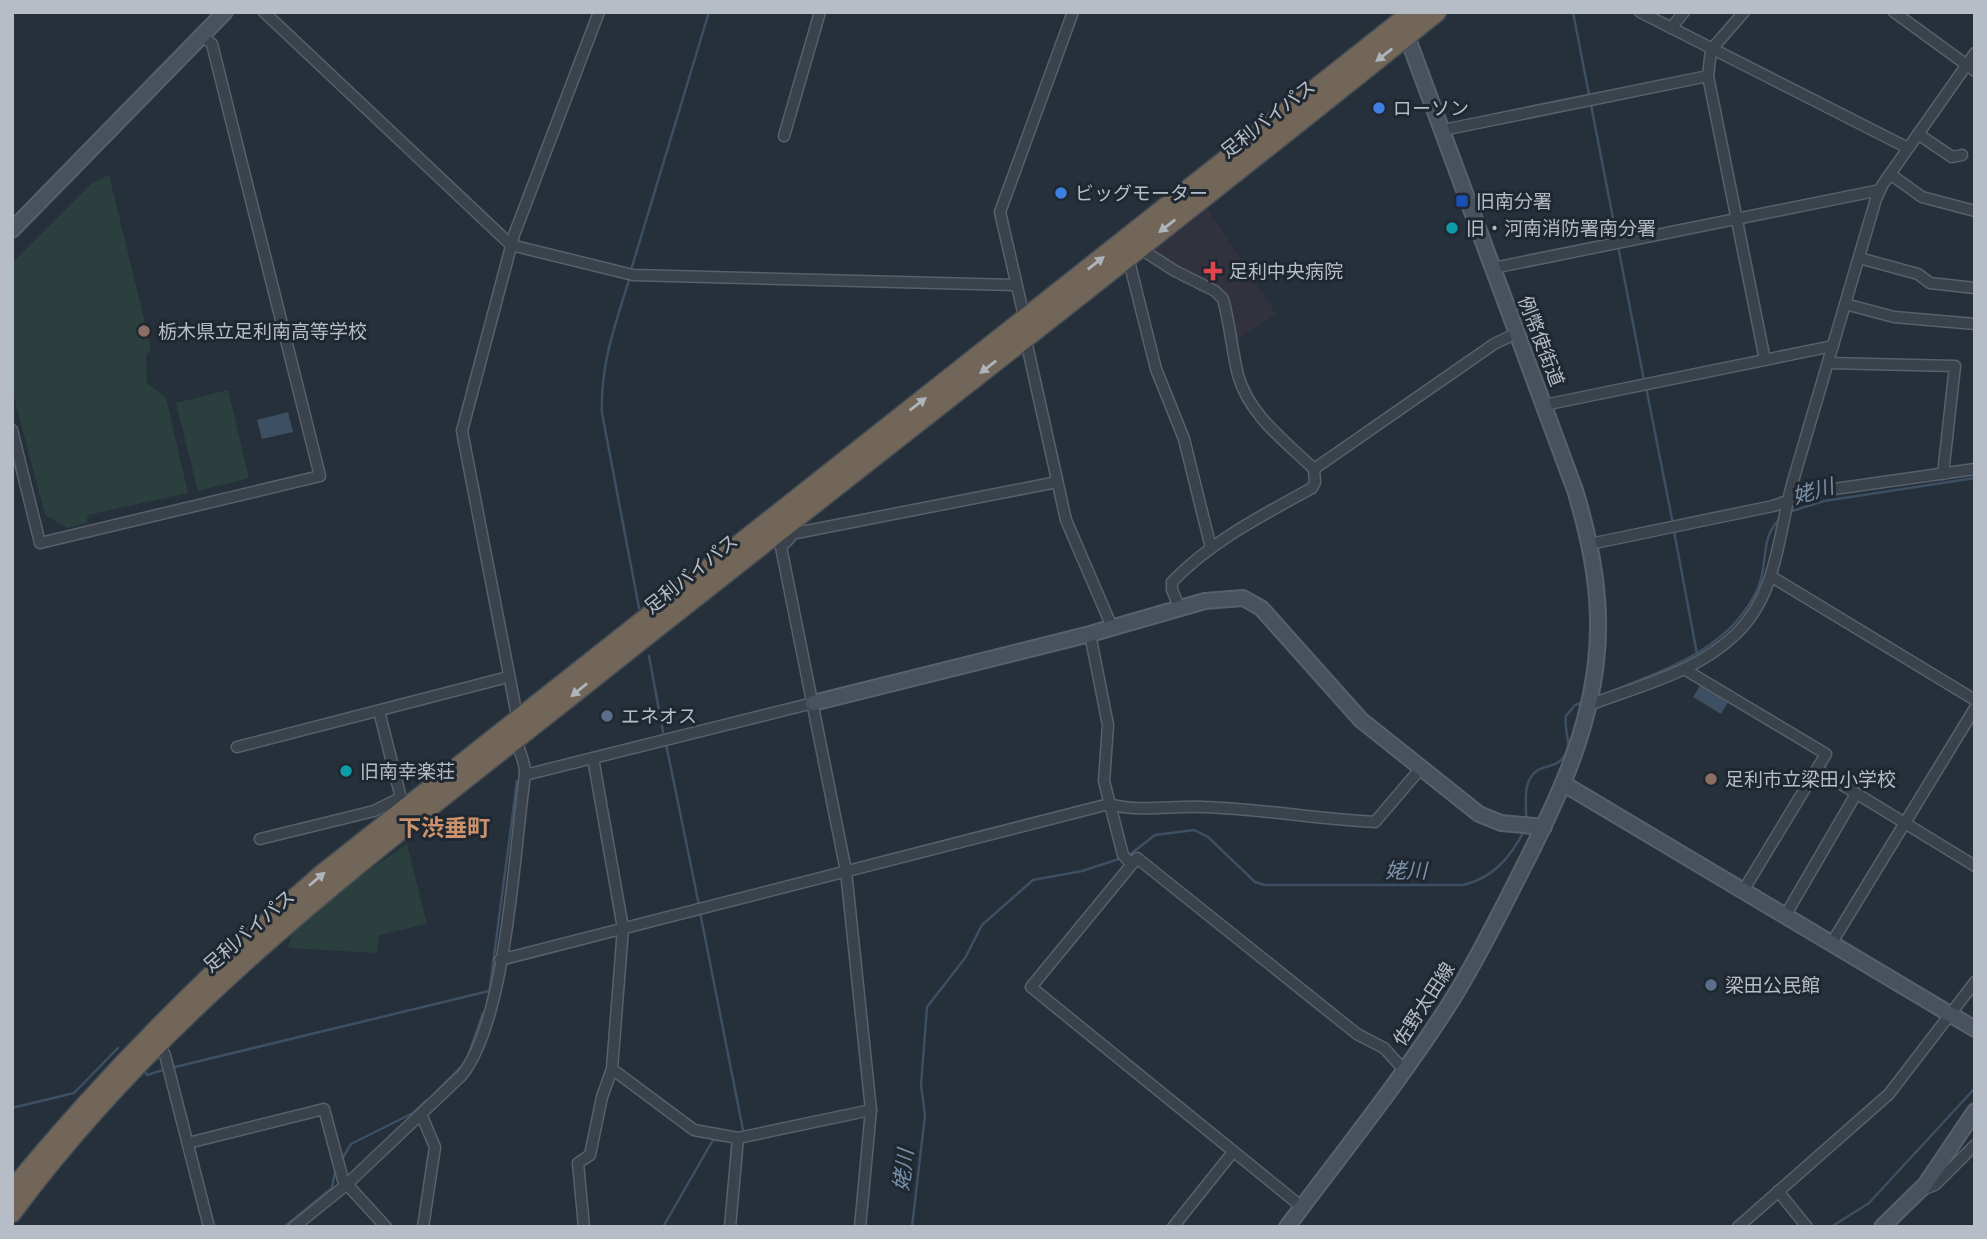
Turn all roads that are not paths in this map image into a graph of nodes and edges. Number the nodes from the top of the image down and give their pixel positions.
1 (225, 12) edge
2 (264, 12) edge
3 (599, 12) edge
4 (820, 12) edge
5 (1073, 12) edge
6 (1437, 12) edge
7 (1640, 12) edge
8 (1684, 12) edge
9 (1744, 12) edge
10 (1894, 12) edge
11 (1405, 20) edge
12 (1671, 28) junction
13 (203, 36) junction
14 (1712, 50) junction
15 (1975, 53) edge
16 (1970, 68) edge
17 (1708, 76) junction
18 (1443, 130) junction
19 (1917, 134) junction
20 (784, 136) dead end
21 (1908, 148) junction
22 (1962, 155) dead end
23 (1890, 174) junction
24 (1880, 190) junction
25 (1975, 211) edge
26 (1736, 218) junction
27 (12, 230) edge
28 (512, 245) junction
29 (1134, 253) junction
30 (1859, 258) junction
31 (1493, 268) junction
32 (1014, 285) junction
33 (1975, 288) edge
34 (1845, 304) junction
35 (1024, 319) junction
36 (1975, 324) edge
37 (1517, 333) junction
38 (1024, 339) junction
39 (1833, 346) junction
40 (1765, 360) junction
41 (1828, 363) junction
42 (1544, 405) junction
43 (12, 430) edge
44 (1314, 469) junction
45 (1975, 469) edge
46 (1943, 474) junction
47 (1057, 482) junction
48 (1786, 505) junction
49 (788, 529) junction
50 (1590, 544) junction
51 (1211, 548) junction
52 (1772, 577) junction
53 (1180, 609) junction
54 (1112, 627) junction
55 (1090, 634) junction
56 (1684, 669) junction
57 (509, 677) junction
58 (1590, 700) junction
59 (1975, 700) edge
60 (813, 703) junction
61 (1975, 708) edge
62 (379, 711) junction
63 (518, 720) junction
64 (516, 740) junction
65 (237, 747) dead end
66 (593, 758) junction
67 (1421, 768) junction
68 (1818, 770) junction
69 (525, 775) junction
70 (1564, 784) junction
71 (1856, 794) junction
72 (404, 803) junction
73 (1110, 804) junction
74 (1905, 823) junction
75 (1533, 826) junction
76 (260, 839) dead end
77 (1131, 863) junction
78 (1975, 866) edge
79 (846, 871) junction
80 (1743, 891) junction
81 (1785, 916) junction
82 (623, 928) junction
83 (1831, 944) junction
84 (500, 960) junction
85 (1975, 982) edge
86 (1952, 1015) junction
87 (1975, 1029) edge
88 (158, 1043) junction
89 (612, 1069) junction
90 (1404, 1070) junction
91 (871, 1110) junction
92 (1975, 1111) edge
93 (421, 1114) junction
94 (738, 1138) junction
95 (188, 1143) junction
96 (1975, 1145) edge
97 (1233, 1152) junction
98 (346, 1185) junction
99 (1925, 1185) junction
100 (12, 1190) edge
101 (1778, 1191) junction
102 (1302, 1208) junction
103 (12, 1213) edge
104 (209, 1227) edge
105 (294, 1227) edge
106 (386, 1227) edge
107 (423, 1227) edge
108 (584, 1227) edge
109 (730, 1227) edge
110 (860, 1227) edge
111 (1173, 1227) edge
112 (1287, 1227) edge
113 (1738, 1227) edge
114 (1807, 1227) edge
115 (1882, 1227) edge

1 - 13 street
2 - 28 street
3 - 28 street
4 - 20 street
5 - 32 street
6 - 11 highway, 足利バイパス
7 - 12 street
8 - 12 street
9 - 14 street
10 - 16 street
11 - 18 street, 例幣使街道
11 -> 29 highway, 足利バイパス
35 -> 11 highway, 足利バイパス
12 - 14 street
13 - 27 street
13 - 43 street
14 - 17 street
14 - 21 street
15 - 16 street
16 - 19 street
17 - 18 street
17 - 26 street
18 - 31 street, 例幣使街道
19 - 21 street
19 - 22 street
21 - 23 street
23 - 24 street
23 - 25 street
24 - 26 street
24 - 30 street
26 - 31 street
26 - 40 street
28 - 32 street
28 - 57 street
29 - 38 highway, 足利バイパス
29 - 44 street
29 - 51 street
30 - 33 street
30 - 34 street
31 - 37 street, 例幣使街道
32 - 35 street
34 - 36 street
34 - 39 street
35 - 38 street
63 -> 35 highway, 足利バイパス
37 - 42 street, 例幣使街道
37 - 44 street
38 - 47 street
38 -> 49 highway, 足利バイパス
39 - 40 street
39 - 41 street
40 - 42 street
41 - 46 street
41 - 48 street
42 - 50 street, 例幣使街道
44 - 51 street
45 - 46 street
46 - 48 street
47 - 49 street
47 - 54 street
48 - 50 street
48 - 52 street
49 - 60 street
49 -> 64 highway, 足利バイパス
50 - 58 street, 例幣使街道
51 - 53 street
52 - 56 street
52 - 59 street
53 - 54 street
53 - 67 street
54 - 55 street
55 - 60 street
55 - 73 street
56 - 58 street
56 - 68 street
57 - 62 street
57 - 63 street
58 - 70 street, 例幣使街道
60 - 66 street
60 - 79 street
61 - 74 street
62 - 65 street
62 - 72 street
63 - 64 street
63 - 72 highway, 足利バイパス
64 - 69 street
64 - 88 highway, 足利バイパス
66 - 69 street
66 - 82 street
67 - 73 street
67 - 75 street
68 - 71 street
68 - 80 street
69 - 84 street
70 - 75 street, 佐野太田線
70 - 80 street
71 - 74 street
71 - 81 street
72 - 76 street
100 -> 72 highway, 足利バイパス
73 - 77 street
73 - 79 street
74 - 78 street
74 - 83 street
75 - 90 street, 佐野太田線
77 - 90 street
77 - 97 street
79 - 82 street
79 - 91 street
80 - 81 street
81 - 83 street
82 - 84 street
82 - 89 street
83 - 86 street
84 - 93 street
85 - 86 street
86 - 87 street
86 - 101 street
88 - 95 street
88 - 103 highway, 足利バイパス
89 - 94 street
89 - 108 street
90 - 102 street, 佐野太田線
91 - 94 street
91 - 110 street
92 - 99 street
93 - 98 street
93 - 107 street
94 - 109 street
95 - 98 street
95 - 104 street
96 - 99 street
97 - 102 street
97 - 111 street
98 - 105 street
98 - 106 street
99 - 115 street
101 - 113 street
101 - 114 street
102 - 112 street, 佐野太田線

